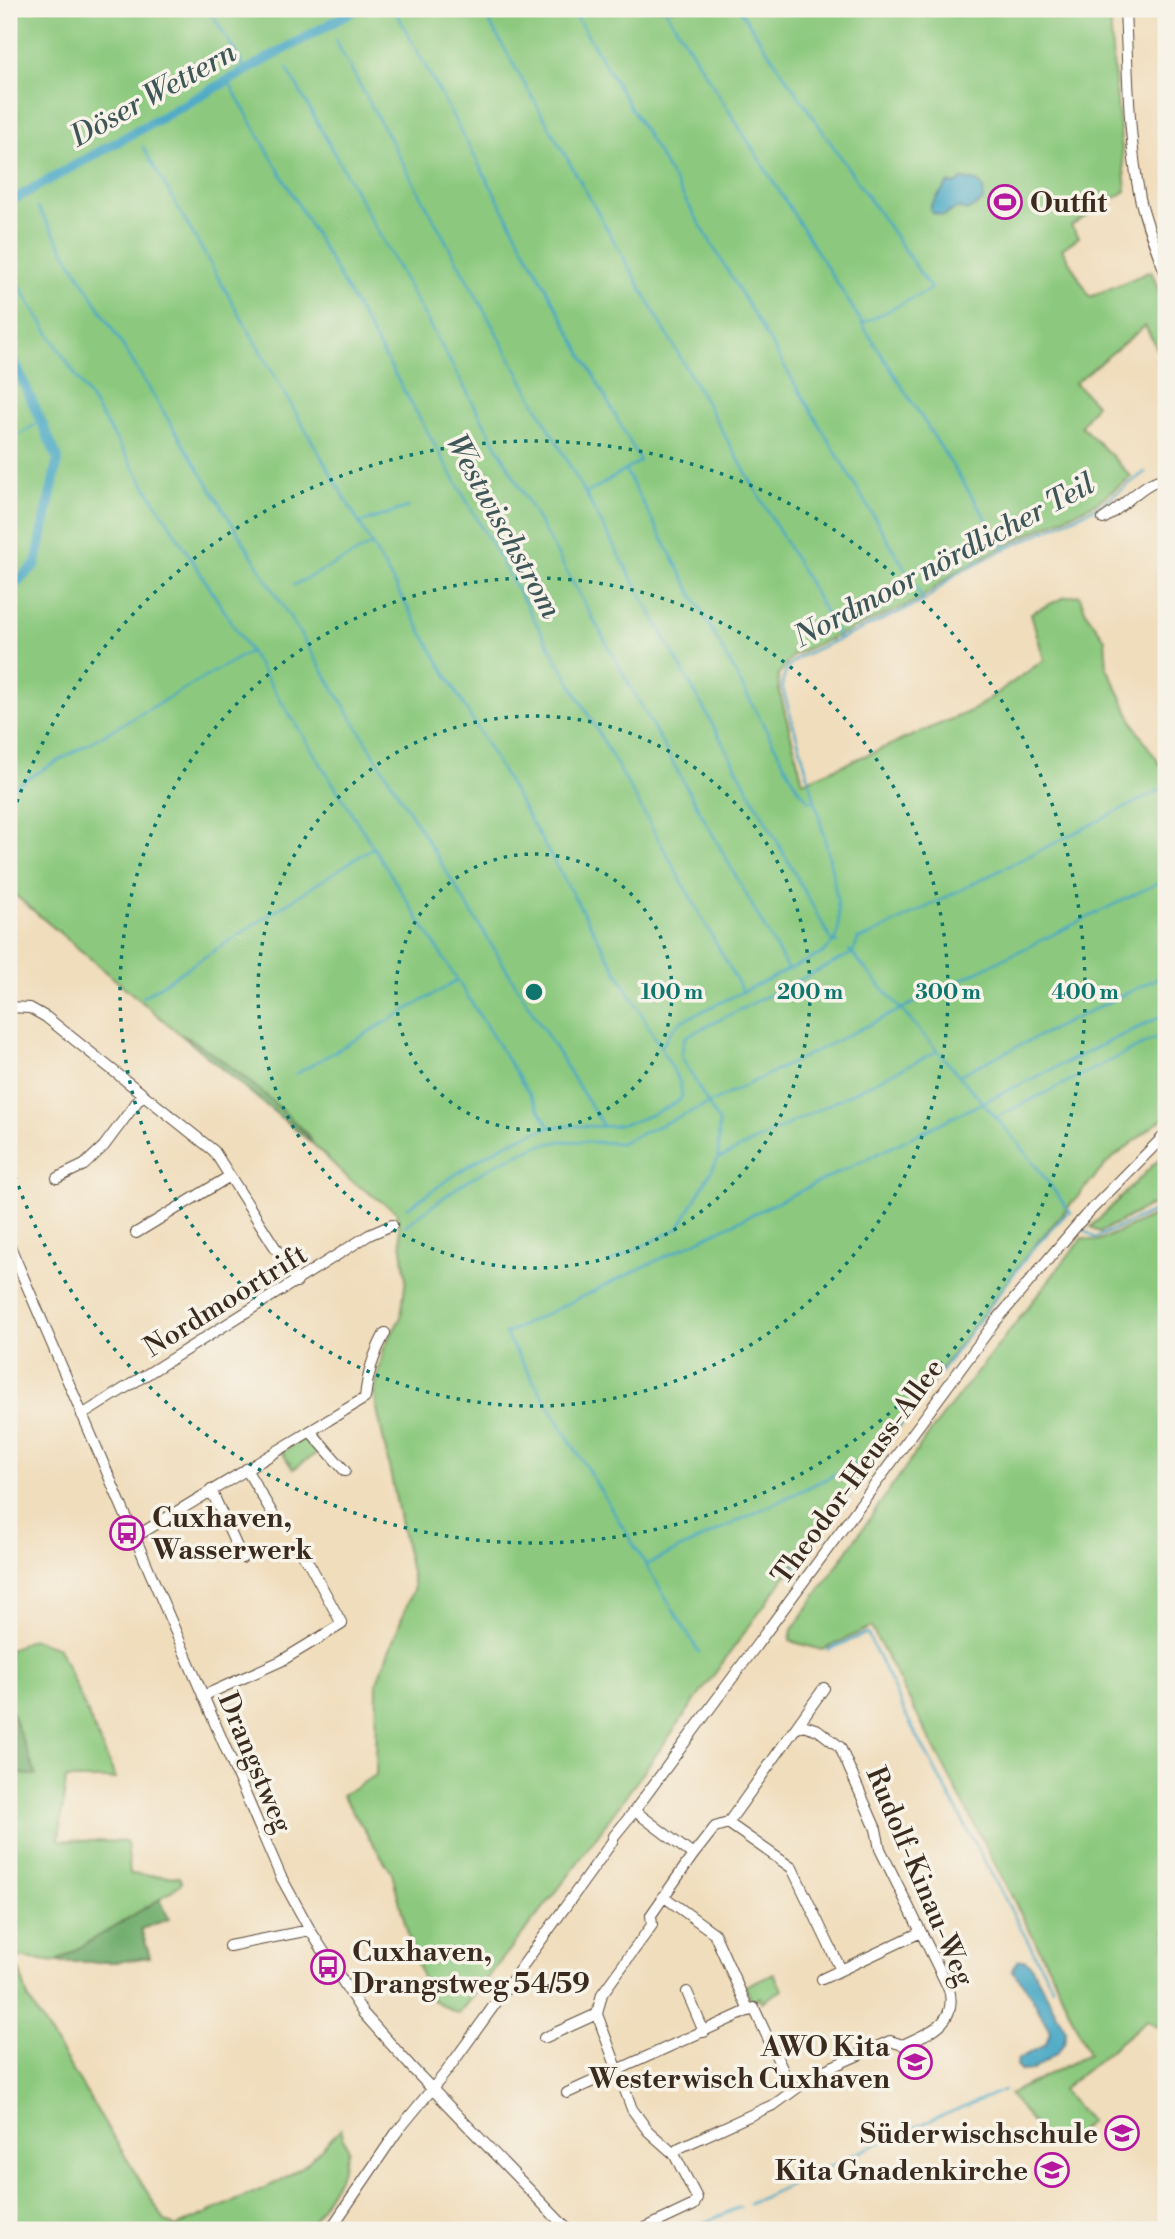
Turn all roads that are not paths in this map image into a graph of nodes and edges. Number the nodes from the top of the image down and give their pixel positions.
1 (1125, 9) edge
2 (1166, 274) edge
3 (1166, 479) edge
4 (1103, 519) dead end
5 (9, 1007) edge
6 (142, 1096) junction
7 (1166, 1134) edge
8 (1166, 1144) edge
9 (1133, 1167) junction
10 (230, 1176) junction
11 (58, 1178) dead end
12 (392, 1224) dead end
13 (136, 1233) dead end
14 (9, 1244) edge
15 (297, 1282) junction
16 (385, 1333) dead end
17 (82, 1415) junction
18 (310, 1431) junction
19 (246, 1469) junction
20 (345, 1471) dead end
21 (211, 1490) junction
22 (277, 1521) dead end
23 (135, 1537) junction
24 (296, 1546) dead end
25 (242, 1558) dead end
26 (824, 1688) dead end
27 (203, 1696) junction
28 (796, 1729) junction
29 (634, 1813) junction
30 (728, 1823) junction
31 (693, 1855) junction
32 (663, 1896) junction
33 (310, 1930) junction
34 (921, 1932) junction
35 (229, 1946) dead end
36 (841, 1970) junction
37 (822, 1979) dead end
38 (687, 1992) dead end
39 (749, 2011) junction
40 (597, 2014) junction
41 (704, 2032) junction
42 (544, 2038) dead end
43 (617, 2070) junction
44 (431, 2088) junction
45 (792, 2090) junction
46 (567, 2093) dead end
47 (674, 2154) junction
48 (330, 2230) edge
49 (568, 2230) edge
50 (641, 2230) edge
51 (870, 2230) edge
52 (895, 2230) edge

1 - 2 street
3 - 4 street
5 - 6 street
6 - 10 street
6 - 11 street
7 - 9 street, Theodor-Heuss-Allee
8 - 9 street, Theodor-Heuss-Allee
9 - 29 street, Theodor-Heuss-Allee
10 - 13 street
10 - 15 street
12 - 15 street, Nordmoortrift
14 - 17 street, Drangstweg
15 - 17 street, Nordmoortrift
16 - 18 street
17 - 23 street, Drangstweg
18 - 19 street
18 - 20 street
19 - 21 street
19 - 22 street
21 - 23 street
21 - 25 street
23 - 27 street, Drangstweg
24 - 27 street
26 - 28 street
27 - 33 street, Drangstweg
28 - 30 street
28 - 34 street, Rudolf-Kinau-Weg
29 - 31 street
29 - 44 street, Theodor-Heuss-Allee
30 - 31 street
30 - 36 street
31 - 32 street
32 - 39 street
32 - 40 street
33 - 35 street
33 - 44 street, Drangstweg
34 - 36 street
34 - 45 street, Rudolf-Kinau-Weg
36 - 37 street
38 - 41 street
39 - 41 street
39 - 45 street
40 - 42 street
40 - 43 street
41 - 43 street
43 - 46 street
43 - 47 street
44 - 48 street, Theodor-Heuss-Allee
44 - 49 street, Drangstweg
45 - 47 street, Rudolf-Kinau-Weg
47 - 50 street
51 - 52 street

